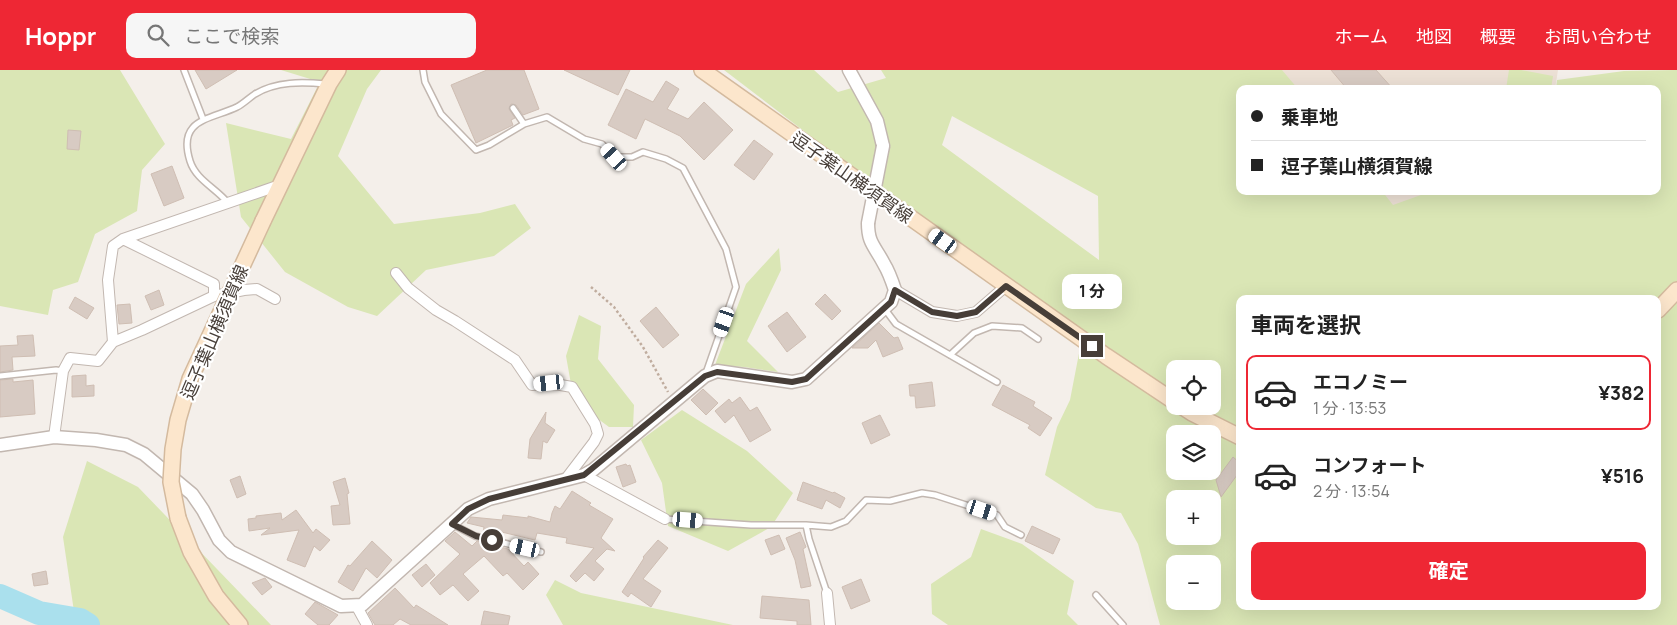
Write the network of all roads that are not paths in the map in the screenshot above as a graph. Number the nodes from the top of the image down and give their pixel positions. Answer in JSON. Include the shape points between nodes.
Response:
{"nodes":[{"id":1,"x":184,"y":70,"type":"edge"},
{"id":2,"x":338,"y":70,"type":"edge"},
{"id":3,"x":423,"y":70,"type":"edge"},
{"id":4,"x":702,"y":70,"type":"edge"},
{"id":5,"x":849,"y":70,"type":"edge"},
{"id":6,"x":329,"y":84,"type":"junction"},
{"id":7,"x":513,"y":108,"type":"dead end"},
{"id":8,"x":203,"y":119,"type":"junction"},
{"id":9,"x":524,"y":124,"type":"junction"},
{"id":10,"x":280,"y":185,"type":"junction"},
{"id":11,"x":228,"y":203,"type":"junction"},
{"id":12,"x":123,"y":239,"type":"junction"},
{"id":13,"x":396,"y":273,"type":"dead end"},
{"id":14,"x":1006,"y":286,"type":"junction"},
{"id":15,"x":895,"y":290,"type":"junction"},
{"id":16,"x":1677,"y":290,"type":"edge"},
{"id":17,"x":214,"y":296,"type":"junction"},
{"id":18,"x":275,"y":299,"type":"dead end"},
{"id":19,"x":1661,"y":307,"type":"edge"},
{"id":20,"x":884,"y":308,"type":"junction"},
{"id":21,"x":1038,"y":339,"type":"dead end"},
{"id":22,"x":113,"y":342,"type":"junction"},
{"id":23,"x":950,"y":354,"type":"junction"},
{"id":24,"x":62,"y":371,"type":"junction"},
{"id":25,"x":0,"y":376,"type":"edge"},
{"id":26,"x":705,"y":376,"type":"junction"},
{"id":27,"x":997,"y":382,"type":"dead end"},
{"id":28,"x":1166,"y":396,"type":"edge"},
{"id":29,"x":1196,"y":415,"type":"edge"},
{"id":30,"x":1236,"y":436,"type":"edge"},
{"id":31,"x":54,"y":437,"type":"junction"},
{"id":32,"x":0,"y":445,"type":"edge"},
{"id":33,"x":584,"y":475,"type":"junction"},
{"id":34,"x":565,"y":480,"type":"junction"},
{"id":35,"x":665,"y":519,"type":"joint"},
{"id":36,"x":452,"y":524,"type":"junction"},
{"id":37,"x":806,"y":525,"type":"junction"},
{"id":38,"x":1022,"y":535,"type":"dead end"},
{"id":39,"x":541,"y":552,"type":"dead end"},
{"id":40,"x":826,"y":593,"type":"joint"},
{"id":41,"x":1096,"y":595,"type":"dead end"},
{"id":42,"x":356,"y":605,"type":"junction"},
{"id":43,"x":240,"y":625,"type":"edge"},
{"id":44,"x":367,"y":625,"type":"edge"},
{"id":45,"x":830,"y":625,"type":"edge"},
{"id":46,"x":1123,"y":625,"type":"edge"}],
"edges":[{"from":1,"to":8,"type":"lane"},
{"from":2,"to":6,"type":"main road","name":"逗子葉山横須賀線"},
{"from":3,"to":9,"type":"lane","via":[[425,82],[441,114],[476,150]]},
{"from":4,"to":14,"type":"main road","name":"逗子葉山横須賀線"},
{"from":5,"to":15,"type":"street","bridge":true,"via":[[877,121],[883,146],[868,236],[885,264]]},
{"from":6,"to":8,"type":"lane","via":[[277,85],[256,93],[238,107]]},
{"from":6,"to":10,"type":"main road","name":"逗子葉山横須賀線"},
{"from":7,"to":9,"type":"lane"},
{"from":8,"to":11,"type":"lane","via":[[188,135],[190,161],[195,174]]},
{"from":9,"to":26,"type":"lane","via":[[547,117],[573,134],[602,144],[614,157],[632,157],[643,152],[683,168],[726,249],[736,287]]},
{"from":10,"to":11,"type":"street"},
{"from":10,"to":43,"type":"main road","name":"逗子葉山横須賀線","bridge":true,"via":[[190,379],[173,448],[171,482],[178,518],[191,552],[216,596]]},
{"from":11,"to":12,"type":"street"},
{"from":12,"to":17,"type":"street","via":[[214,284]]},
{"from":12,"to":22,"type":"street","via":[[113,246],[108,280]]},
{"from":13,"to":34,"type":"street","via":[[408,288],[436,310],[515,360],[532,385],[549,383],[572,387],[598,434]]},
{"from":14,"to":15,"type":"street","via":[[976,312],[957,316],[932,312]]},
{"from":14,"to":28,"type":"main road","name":"逗子葉山横須賀線"},
{"from":15,"to":20,"type":"street","via":[[891,302]]},
{"from":16,"to":19,"type":"main road"},
{"from":17,"to":18,"type":"street","via":[[257,289]]},
{"from":17,"to":22,"type":"street"},
{"from":20,"to":23,"type":"lane","via":[[896,324]]},
{"from":20,"to":26,"type":"street","via":[[806,379],[792,382],[717,372]]},
{"from":21,"to":23,"type":"lane","via":[[1022,328],[992,326],[974,333]]},
{"from":22,"to":24,"type":"street","via":[[98,361],[70,358]]},
{"from":23,"to":27,"type":"lane"},
{"from":24,"to":25,"type":"lane"},
{"from":24,"to":31,"type":"street"},
{"from":26,"to":33,"type":"street"},
{"from":29,"to":30,"type":"main road"},
{"from":31,"to":32,"type":"street"},
{"from":31,"to":42,"type":"street","via":[[126,445],[144,454],[192,494],[219,540],[231,552],[341,606]]},
{"from":33,"to":34,"type":"street"},
{"from":33,"to":35,"type":"street"},
{"from":34,"to":36,"type":"street","via":[[489,499],[468,509]]},
{"from":35,"to":37,"type":"lane"},
{"from":36,"to":39,"type":"lane","via":[[476,536]]},
{"from":36,"to":42,"type":"street","via":[[380,590],[362,605]]},
{"from":37,"to":38,"type":"lane","via":[[831,527],[846,521],[866,500],[890,501],[922,493],[935,494],[997,515],[1005,527]]},
{"from":37,"to":40,"type":"lane"},
{"from":40,"to":45,"type":"street"},
{"from":41,"to":46,"type":"lane"},
{"from":42,"to":44,"type":"street"}]}
